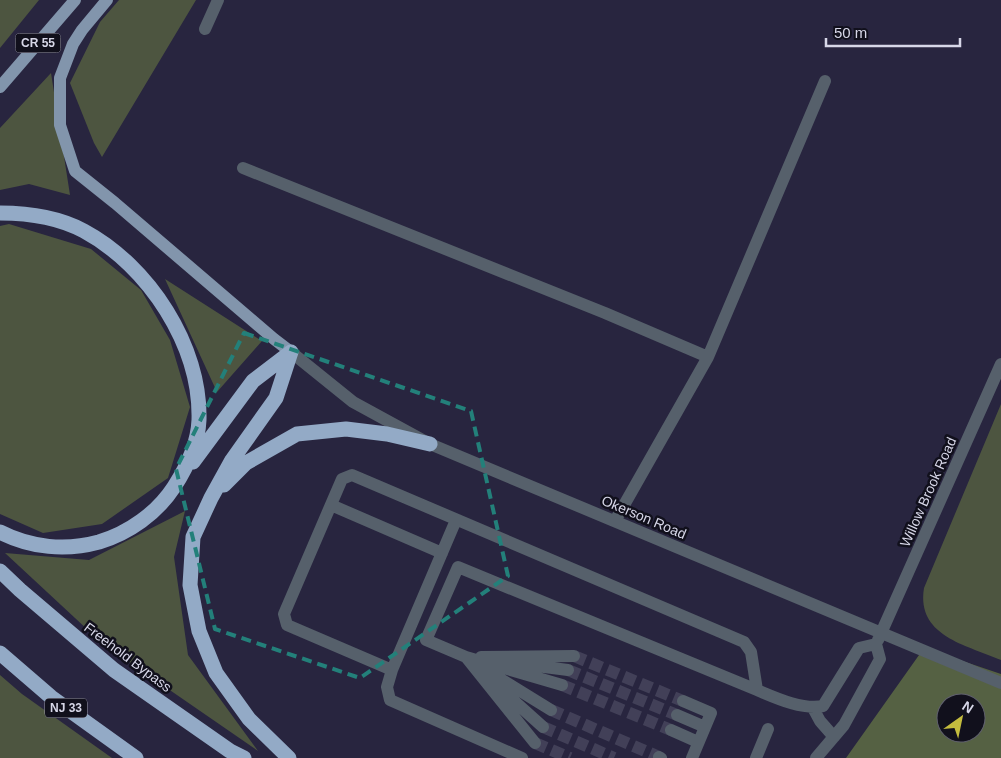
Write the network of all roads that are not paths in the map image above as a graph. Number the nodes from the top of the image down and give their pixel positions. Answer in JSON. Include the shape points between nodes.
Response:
{"nodes":[{"id":1,"x":76,"y":0,"type":"edge"},
{"id":2,"x":107,"y":0,"type":"edge"},
{"id":3,"x":218,"y":0,"type":"edge"},
{"id":4,"x":205,"y":29,"type":"dead end"},
{"id":5,"x":825,"y":81,"type":"dead end"},
{"id":6,"x":0,"y":87,"type":"edge"},
{"id":7,"x":243,"y":168,"type":"dead end"},
{"id":8,"x":0,"y":213,"type":"edge"},
{"id":9,"x":291,"y":352,"type":"junction"},
{"id":10,"x":708,"y":357,"type":"junction"},
{"id":11,"x":1001,"y":364,"type":"edge"},
{"id":12,"x":430,"y":444,"type":"junction"},
{"id":13,"x":168,"y":496,"type":"junction"},
{"id":14,"x":211,"y":498,"type":"junction"},
{"id":15,"x":331,"y":505,"type":"junction"},
{"id":16,"x":456,"y":520,"type":"junction"},
{"id":17,"x":615,"y":522,"type":"junction"},
{"id":18,"x":0,"y":532,"type":"edge"},
{"id":19,"x":442,"y":553,"type":"junction"},
{"id":20,"x":0,"y":571,"type":"edge"},
{"id":21,"x":883,"y":633,"type":"junction"},
{"id":22,"x":876,"y":644,"type":"junction"},
{"id":23,"x":0,"y":653,"type":"edge"},
{"id":24,"x":574,"y":656,"type":"tunnel mouth"},
{"id":25,"x":466,"y":657,"type":"junction"},
{"id":26,"x":392,"y":670,"type":"junction"},
{"id":27,"x":568,"y":670,"type":"tunnel mouth"},
{"id":28,"x":1001,"y":683,"type":"edge"},
{"id":29,"x":562,"y":685,"type":"tunnel mouth"},
{"id":30,"x":756,"y":690,"type":"junction"},
{"id":31,"x":683,"y":701,"type":"tunnel mouth"},
{"id":32,"x":813,"y":708,"type":"junction"},
{"id":33,"x":550,"y":710,"type":"tunnel mouth"},
{"id":34,"x":677,"y":716,"type":"tunnel mouth"},
{"id":35,"x":543,"y":727,"type":"tunnel mouth"},
{"id":36,"x":705,"y":727,"type":"junction"},
{"id":37,"x":768,"y":729,"type":"dead end"},
{"id":38,"x":671,"y":730,"type":"tunnel mouth"},
{"id":39,"x":834,"y":737,"type":"junction"},
{"id":40,"x":698,"y":742,"type":"junction"},
{"id":41,"x":535,"y":743,"type":"tunnel mouth"},
{"id":42,"x":136,"y":758,"type":"edge"},
{"id":43,"x":244,"y":758,"type":"edge"},
{"id":44,"x":289,"y":758,"type":"edge"},
{"id":45,"x":522,"y":758,"type":"edge"},
{"id":46,"x":692,"y":758,"type":"edge"},
{"id":47,"x":756,"y":758,"type":"edge"},
{"id":48,"x":816,"y":758,"type":"edge"}],
"edges":[{"from":1,"to":6,"type":"main road","number":"CR 55"},
{"from":2,"to":9,"type":"main road","via":[[73,44],[60,78],[60,125],[75,172]]},
{"from":3,"to":4,"type":"street"},
{"from":5,"to":10,"type":"street"},
{"from":7,"to":10,"type":"street"},
{"from":8,"to":13,"type":"highway","via":[[40,216],[84,231],[118,255],[145,282],[172,319],[194,372],[199,421],[184,472]]},
{"from":9,"to":12,"type":"street","name":"Okerson Road","via":[[353,402]]},
{"from":9,"to":13,"type":"highway","via":[[253,381]]},
{"from":9,"to":14,"type":"highway","via":[[276,398],[232,460]]},
{"from":10,"to":17,"type":"street"},
{"from":11,"to":21,"type":"street","name":"Willow Brook Road"},
{"from":12,"to":14,"type":"highway","via":[[346,429],[297,434],[246,463]]},
{"from":12,"to":17,"type":"street","name":"Okerson Road"},
{"from":13,"to":18,"type":"highway","via":[[132,527],[86,545],[64,548],[39,546]]},
{"from":14,"to":44,"type":"highway","via":[[192,537],[190,585],[199,631],[216,673],[249,719]]},
{"from":15,"to":16,"type":"street","via":[[342,479],[352,475]]},
{"from":15,"to":19,"type":"street"},
{"from":15,"to":26,"type":"street","via":[[284,614],[287,625]]},
{"from":16,"to":19,"type":"street"},
{"from":16,"to":30,"type":"street","via":[[744,642],[751,652]]},
{"from":17,"to":21,"type":"street","name":"Okerson Road"},
{"from":19,"to":26,"type":"street"},
{"from":20,"to":43,"type":"highway","name":"Freehold Bypass","via":[[114,670]]},
{"from":21,"to":22,"type":"street","name":"Willow Brook Road"},
{"from":21,"to":28,"type":"street","name":"Okerson Road"},
{"from":22,"to":32,"type":"street","via":[[859,648],[823,706]]},
{"from":22,"to":39,"type":"street","via":[[880,659],[844,725]]},
{"from":23,"to":42,"type":"highway","number":"NJ 33","via":[[51,697]]},
{"from":24,"to":25,"type":"street"},
{"from":25,"to":27,"type":"street"},
{"from":25,"to":29,"type":"street"},
{"from":25,"to":30,"type":"street","via":[[426,640],[458,566]]},
{"from":25,"to":33,"type":"street"},
{"from":25,"to":35,"type":"street"},
{"from":25,"to":41,"type":"street"},
{"from":26,"to":45,"type":"street","via":[[387,687],[390,700]]},
{"from":30,"to":32,"type":"street"},
{"from":31,"to":36,"type":"street","via":[[711,712]]},
{"from":32,"to":39,"type":"street"},
{"from":34,"to":36,"type":"street"},
{"from":36,"to":40,"type":"street"},
{"from":37,"to":47,"type":"street"},
{"from":38,"to":40,"type":"street"},
{"from":39,"to":48,"type":"street"},
{"from":40,"to":46,"type":"street"}]}
